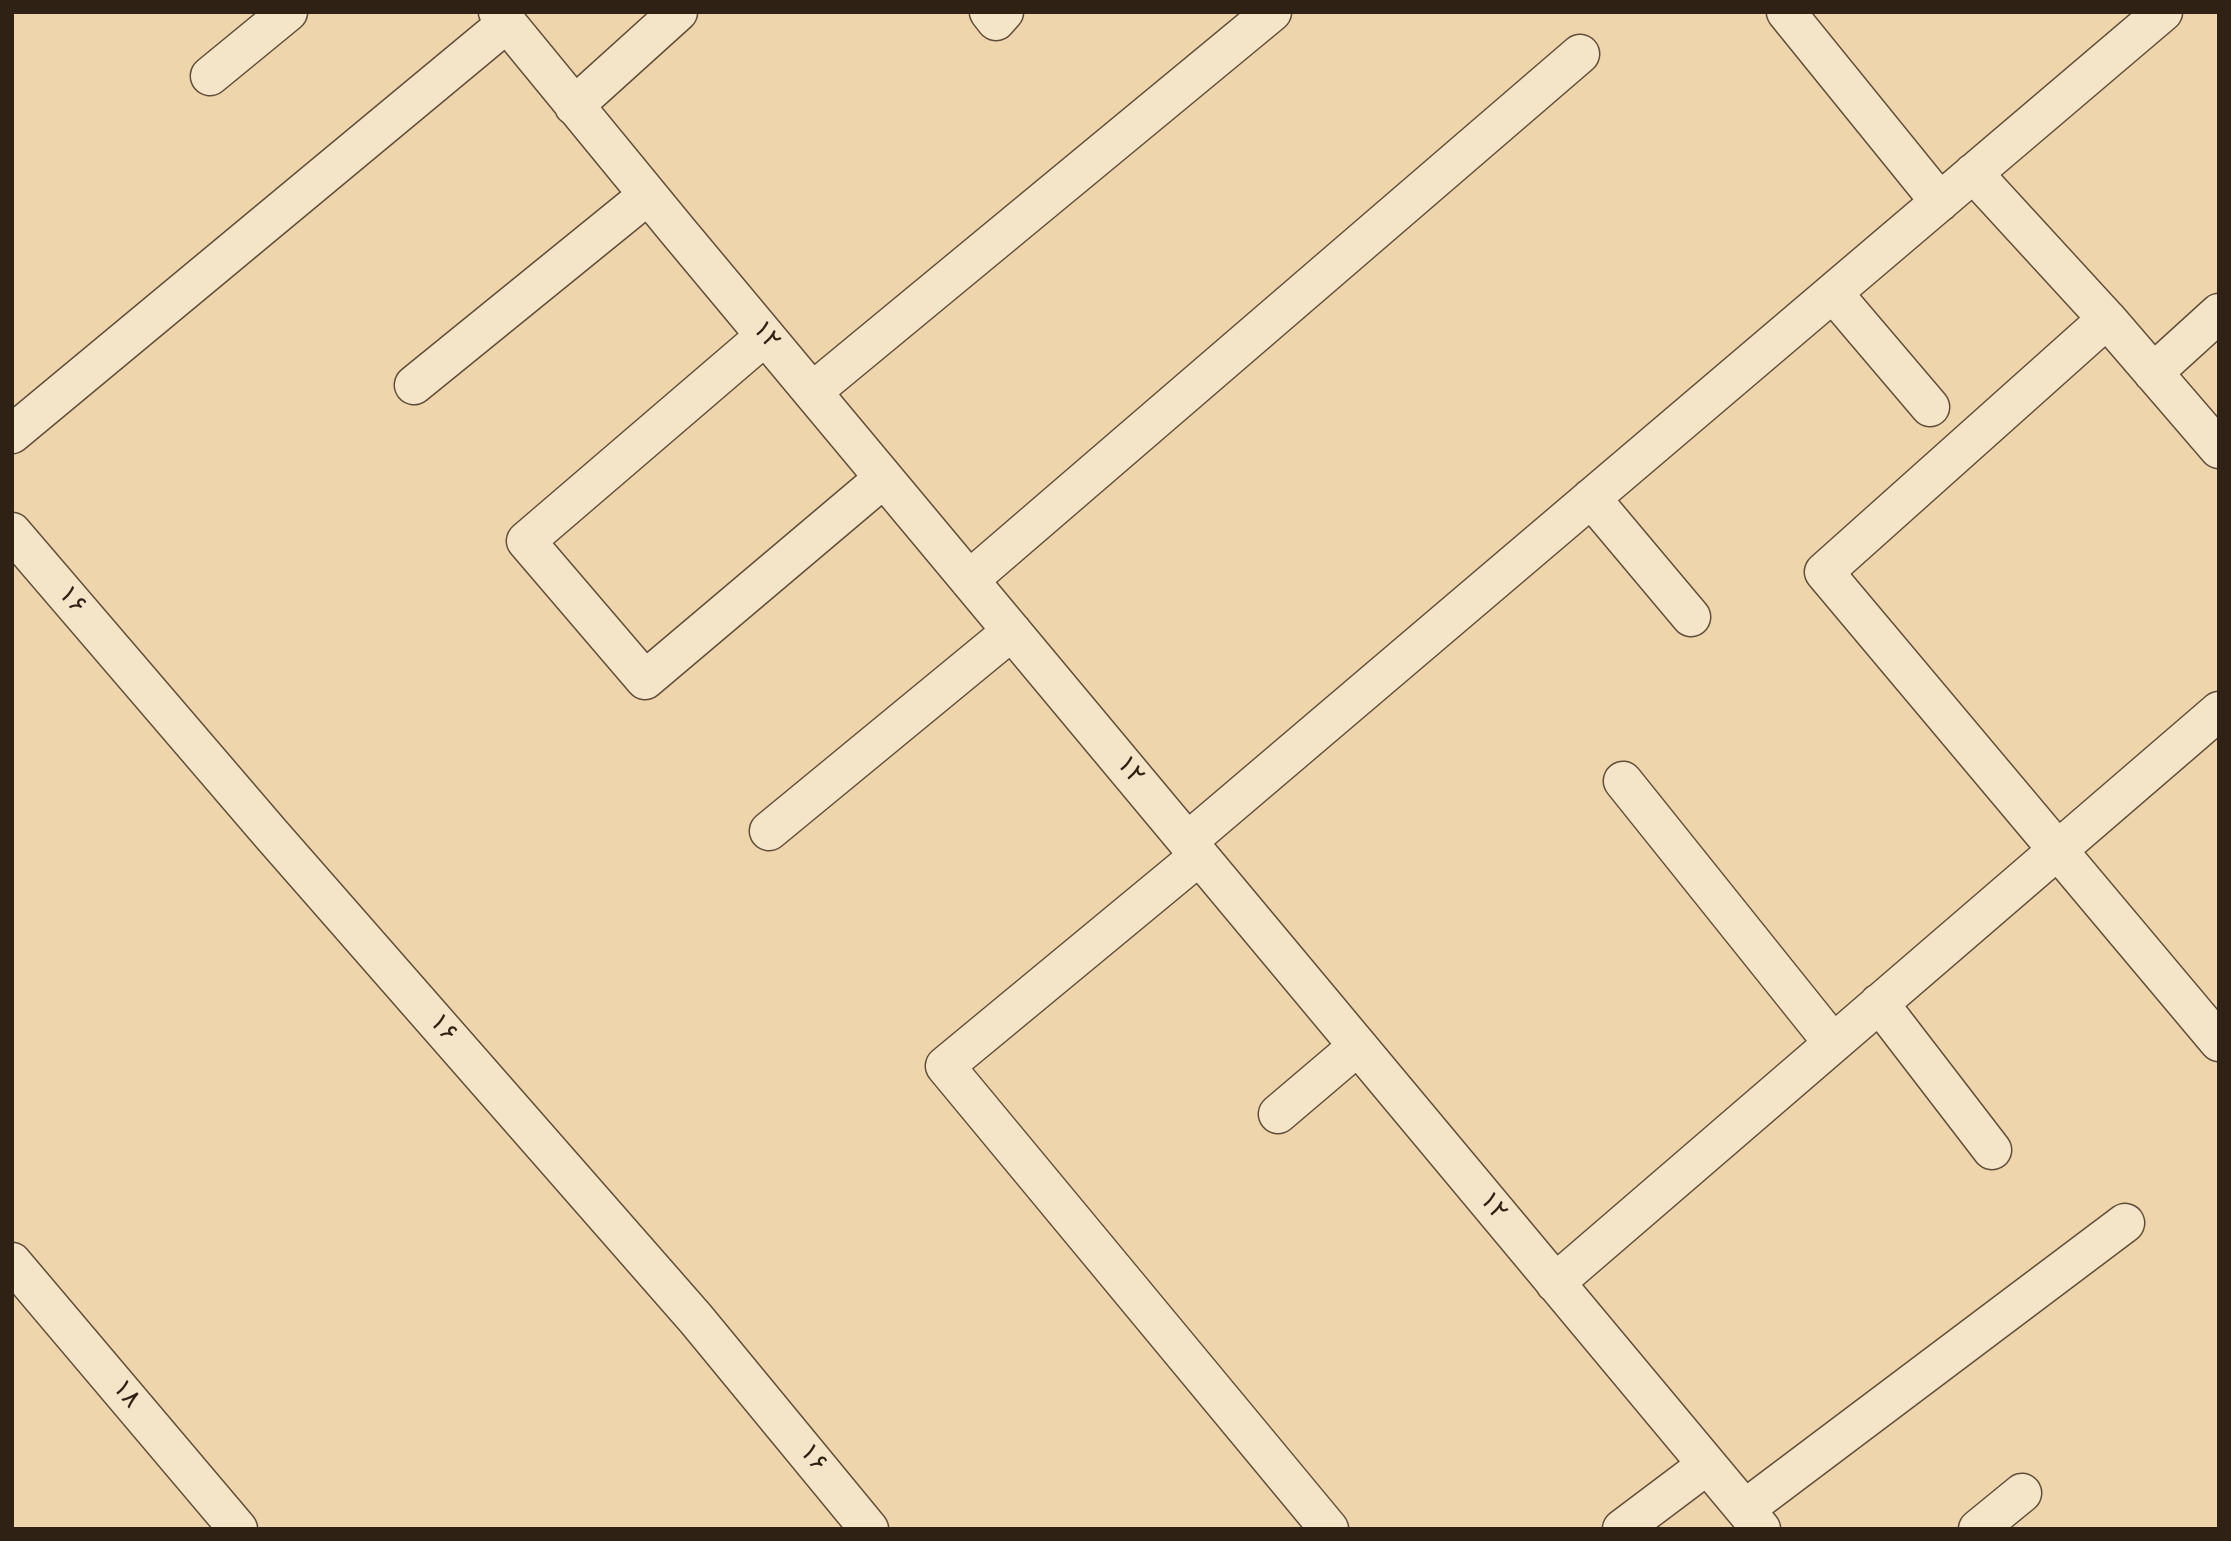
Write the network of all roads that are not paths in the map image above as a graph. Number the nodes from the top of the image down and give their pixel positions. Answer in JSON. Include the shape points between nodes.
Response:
{"nodes":[{"id":1,"x":288,"y":12,"type":"edge"},
{"id":2,"x":678,"y":12,"type":"edge"},
{"id":3,"x":989,"y":12,"type":"edge"},
{"id":4,"x":1004,"y":12,"type":"edge"},
{"id":5,"x":1272,"y":12,"type":"edge"},
{"id":6,"x":1786,"y":12,"type":"edge"},
{"id":7,"x":2163,"y":12,"type":"edge"},
{"id":8,"x":502,"y":18,"type":"edge"},
{"id":9,"x":1580,"y":54,"type":"dead end"},
{"id":10,"x":209,"y":76,"type":"dead end"},
{"id":11,"x":574,"y":106,"type":"junction"},
{"id":12,"x":1973,"y":173,"type":"junction"},
{"id":13,"x":648,"y":195,"type":"junction"},
{"id":14,"x":1940,"y":202,"type":"junction"},
{"id":15,"x":1833,"y":293,"type":"junction"},
{"id":16,"x":2219,"y":313,"type":"edge"},
{"id":17,"x":2107,"y":319,"type":"junction"},
{"id":18,"x":765,"y":336,"type":"junction"},
{"id":19,"x":2153,"y":373,"type":"junction"},
{"id":20,"x":414,"y":385,"type":"dead end"},
{"id":21,"x":811,"y":392,"type":"junction"},
{"id":22,"x":1930,"y":407,"type":"dead end"},
{"id":23,"x":12,"y":434,"type":"edge"},
{"id":24,"x":2219,"y":449,"type":"edge"},
{"id":25,"x":884,"y":478,"type":"junction"},
{"id":26,"x":1591,"y":498,"type":"junction"},
{"id":27,"x":12,"y":532,"type":"edge"},
{"id":28,"x":969,"y":580,"type":"junction"},
{"id":29,"x":1691,"y":617,"type":"dead end"},
{"id":30,"x":1012,"y":631,"type":"junction"},
{"id":31,"x":2219,"y":711,"type":"edge"},
{"id":32,"x":1623,"y":780,"type":"dead end"},
{"id":33,"x":769,"y":831,"type":"dead end"},
{"id":34,"x":1193,"y":849,"type":"junction"},
{"id":35,"x":2057,"y":850,"type":"junction"},
{"id":36,"x":1879,"y":1003,"type":"junction"},
{"id":37,"x":2219,"y":1042,"type":"edge"},
{"id":38,"x":1833,"y":1044,"type":"junction"},
{"id":39,"x":1357,"y":1046,"type":"junction"},
{"id":40,"x":1278,"y":1114,"type":"dead end"},
{"id":41,"x":1992,"y":1150,"type":"dead end"},
{"id":42,"x":2125,"y":1223,"type":"dead end"},
{"id":43,"x":12,"y":1262,"type":"edge"},
{"id":44,"x":1555,"y":1283,"type":"junction"},
{"id":45,"x":1707,"y":1465,"type":"junction"},
{"id":46,"x":2022,"y":1493,"type":"dead end"},
{"id":47,"x":1753,"y":1519,"type":"edge"},
{"id":48,"x":238,"y":1529,"type":"edge"},
{"id":49,"x":869,"y":1529,"type":"edge"},
{"id":50,"x":1329,"y":1529,"type":"edge"},
{"id":51,"x":1622,"y":1529,"type":"edge"},
{"id":52,"x":1978,"y":1529,"type":"edge"}],
"edges":[{"from":1,"to":10,"type":"street"},
{"from":2,"to":11,"type":"street"},
{"from":3,"to":4,"type":"street","via":[[996,21]]},
{"from":5,"to":21,"type":"street"},
{"from":6,"to":14,"type":"street"},
{"from":7,"to":12,"type":"street"},
{"from":8,"to":11,"type":"street","name":"۱۲"},
{"from":8,"to":23,"type":"street"},
{"from":9,"to":28,"type":"street"},
{"from":11,"to":13,"type":"street","name":"۱۲"},
{"from":12,"to":14,"type":"street"},
{"from":12,"to":17,"type":"street"},
{"from":13,"to":18,"type":"street","name":"۱۲"},
{"from":13,"to":20,"type":"street"},
{"from":14,"to":15,"type":"street"},
{"from":15,"to":22,"type":"street"},
{"from":15,"to":26,"type":"street"},
{"from":16,"to":19,"type":"street"},
{"from":17,"to":19,"type":"street"},
{"from":17,"to":35,"type":"street","via":[[1824,572]]},
{"from":18,"to":21,"type":"street","name":"۱۲"},
{"from":18,"to":25,"type":"street","via":[[526,541],[645,680]]},
{"from":19,"to":24,"type":"street"},
{"from":21,"to":25,"type":"street","name":"۱۲"},
{"from":25,"to":28,"type":"street","name":"۱۲"},
{"from":26,"to":29,"type":"street"},
{"from":26,"to":34,"type":"street"},
{"from":27,"to":49,"type":"street","name":"۱۶","via":[[696,1319]]},
{"from":28,"to":30,"type":"street","name":"۱۲"},
{"from":30,"to":33,"type":"street"},
{"from":30,"to":34,"type":"street","name":"۱۲"},
{"from":31,"to":35,"type":"street"},
{"from":32,"to":38,"type":"street"},
{"from":34,"to":39,"type":"street","name":"۱۲"},
{"from":34,"to":50,"type":"street","via":[[945,1066]]},
{"from":35,"to":36,"type":"street"},
{"from":35,"to":37,"type":"street"},
{"from":36,"to":38,"type":"street"},
{"from":36,"to":41,"type":"street"},
{"from":38,"to":44,"type":"street"},
{"from":39,"to":40,"type":"street"},
{"from":39,"to":44,"type":"street","name":"۱۲"},
{"from":42,"to":47,"type":"street"},
{"from":43,"to":48,"type":"street","name":"۱۸"},
{"from":44,"to":45,"type":"street","name":"۱۲"},
{"from":45,"to":47,"type":"street","name":"۱۲"},
{"from":45,"to":51,"type":"street"},
{"from":46,"to":52,"type":"street"}]}
